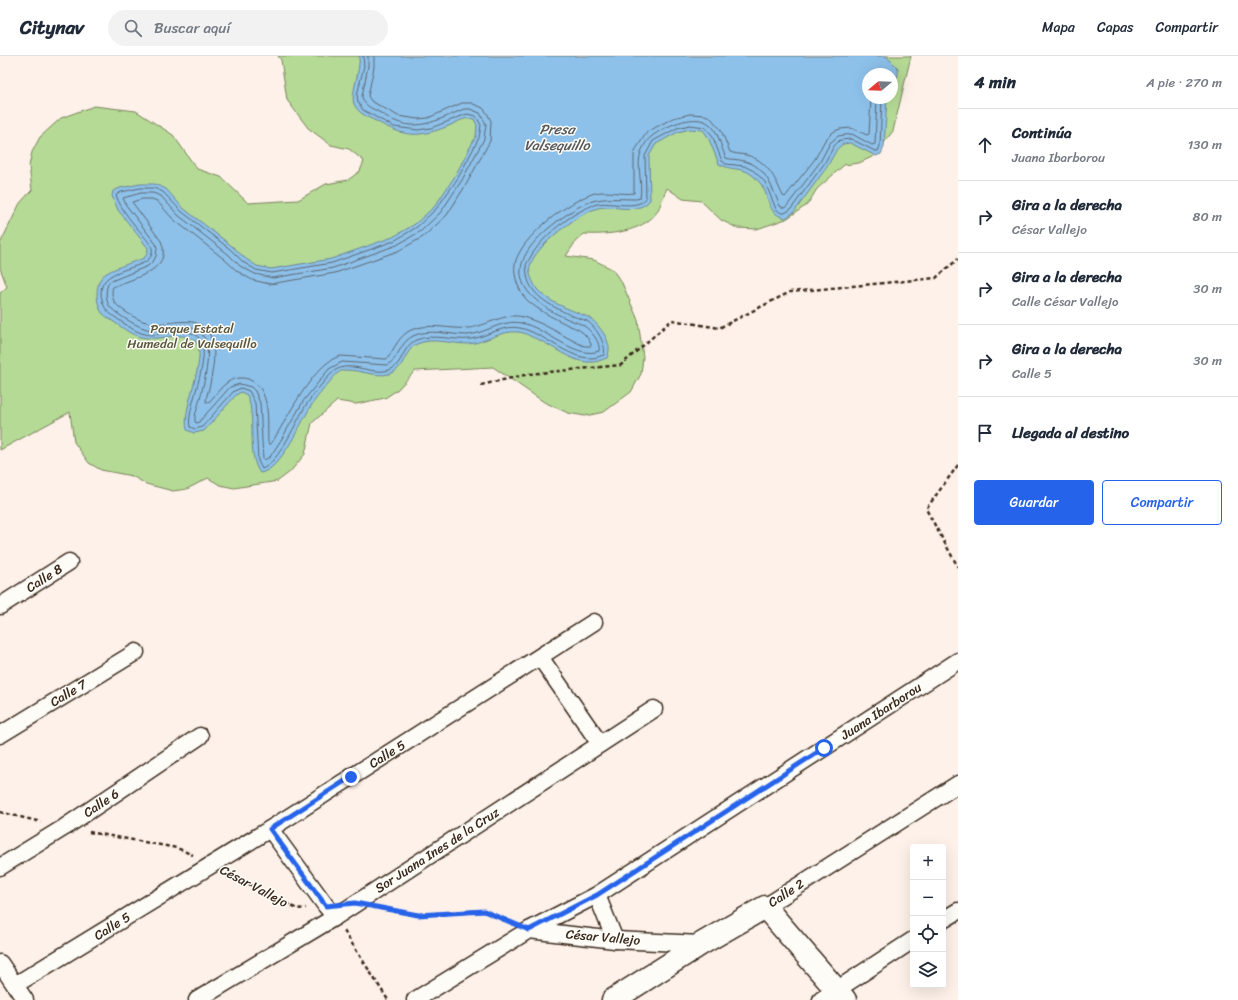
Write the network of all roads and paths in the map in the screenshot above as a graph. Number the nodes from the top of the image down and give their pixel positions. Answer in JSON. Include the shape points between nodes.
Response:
{"nodes":[{"id":1,"x":958,"y":259,"type":"edge"},
{"id":2,"x":481,"y":385,"type":"dead end"},
{"id":3,"x":958,"y":465,"type":"edge"},
{"id":4,"x":69,"y":562,"type":"dead end"},
{"id":5,"x":958,"y":567,"type":"edge"},
{"id":6,"x":0,"y":606,"type":"edge"},
{"id":7,"x":594,"y":622,"type":"dead end"},
{"id":8,"x":136,"y":652,"type":"dead end"},
{"id":9,"x":540,"y":657,"type":"junction"},
{"id":10,"x":958,"y":661,"type":"edge"},
{"id":11,"x":654,"y":709,"type":"dead end"},
{"id":12,"x":0,"y":735,"type":"edge"},
{"id":13,"x":200,"y":736,"type":"dead end"},
{"id":14,"x":600,"y":744,"type":"junction"},
{"id":15,"x":958,"y":784,"type":"edge"},
{"id":16,"x":0,"y":812,"type":"edge"},
{"id":17,"x":65,"y":827,"type":"junction"},
{"id":18,"x":270,"y":829,"type":"junction"},
{"id":19,"x":212,"y":864,"type":"junction"},
{"id":20,"x":0,"y":867,"type":"edge"},
{"id":21,"x":597,"y":895,"type":"junction"},
{"id":22,"x":355,"y":903,"type":"junction"},
{"id":23,"x":765,"y":907,"type":"junction"},
{"id":24,"x":958,"y":911,"type":"edge"},
{"id":25,"x":330,"y":912,"type":"junction"},
{"id":26,"x":946,"y":918,"type":"edge"},
{"id":27,"x":529,"y":930,"type":"junction"},
{"id":28,"x":615,"y":940,"type":"junction"},
{"id":29,"x":910,"y":942,"type":"edge"},
{"id":30,"x":701,"y":944,"type":"junction"},
{"id":31,"x":0,"y":963,"type":"edge"},
{"id":32,"x":16,"y":985,"type":"junction"},
{"id":33,"x":834,"y":996,"type":"edge"},
{"id":34,"x":25,"y":1000,"type":"edge"},
{"id":35,"x":197,"y":1000,"type":"edge"},
{"id":36,"x":388,"y":1000,"type":"edge"},
{"id":37,"x":415,"y":1000,"type":"edge"},
{"id":38,"x":613,"y":1000,"type":"edge"}],
"edges":[{"from":1,"to":2,"type":"path","via":[[936,278],[790,292],[719,328],[672,320],[621,365],[529,374]]},
{"from":3,"to":5,"type":"path","via":[[926,509]]},
{"from":4,"to":6,"type":"street","name":"Calle 8"},
{"from":7,"to":9,"type":"street","name":"Calle 5"},
{"from":8,"to":12,"type":"street","name":"Calle 7"},
{"from":9,"to":14,"type":"street"},
{"from":9,"to":18,"type":"street","name":"Calle 5"},
{"from":10,"to":21,"type":"street","name":"Juana Ibarborou"},
{"from":11,"to":14,"type":"street","name":"Sor Juana Ines de la Cruz"},
{"from":13,"to":17,"type":"street","name":"Calle 6"},
{"from":14,"to":22,"type":"street","name":"Sor Juana Ines de la Cruz"},
{"from":15,"to":23,"type":"street","name":"Calle 2"},
{"from":16,"to":17,"type":"path","name":"César Vallejo"},
{"from":17,"to":19,"type":"path","name":"César Vallejo","via":[[177,848]]},
{"from":17,"to":20,"type":"street","name":"Calle 6"},
{"from":18,"to":19,"type":"street","name":"Calle 5"},
{"from":18,"to":25,"type":"street"},
{"from":19,"to":25,"type":"path","name":"César Vallejo","via":[[297,909]]},
{"from":19,"to":32,"type":"street","name":"Calle 5"},
{"from":21,"to":27,"type":"street","name":"Juana Ibarborou"},
{"from":21,"to":28,"type":"street"},
{"from":22,"to":25,"type":"street","name":"Sor Juana Ines de la Cruz"},
{"from":22,"to":27,"type":"path","via":[[418,915],[484,911]]},
{"from":23,"to":30,"type":"street","name":"Calle 2"},
{"from":23,"to":33,"type":"street"},
{"from":24,"to":26,"type":"street"},
{"from":25,"to":35,"type":"street","name":"Sor Juana Ines de la Cruz"},
{"from":25,"to":36,"type":"path"},
{"from":27,"to":28,"type":"street","name":"César Vallejo"},
{"from":27,"to":37,"type":"street","name":"Juana Ibarborou"},
{"from":28,"to":30,"type":"street","name":"César Vallejo"},
{"from":29,"to":33,"type":"street"},
{"from":30,"to":38,"type":"street","name":"Calle 2"},
{"from":31,"to":32,"type":"street"},
{"from":32,"to":34,"type":"street"}]}
